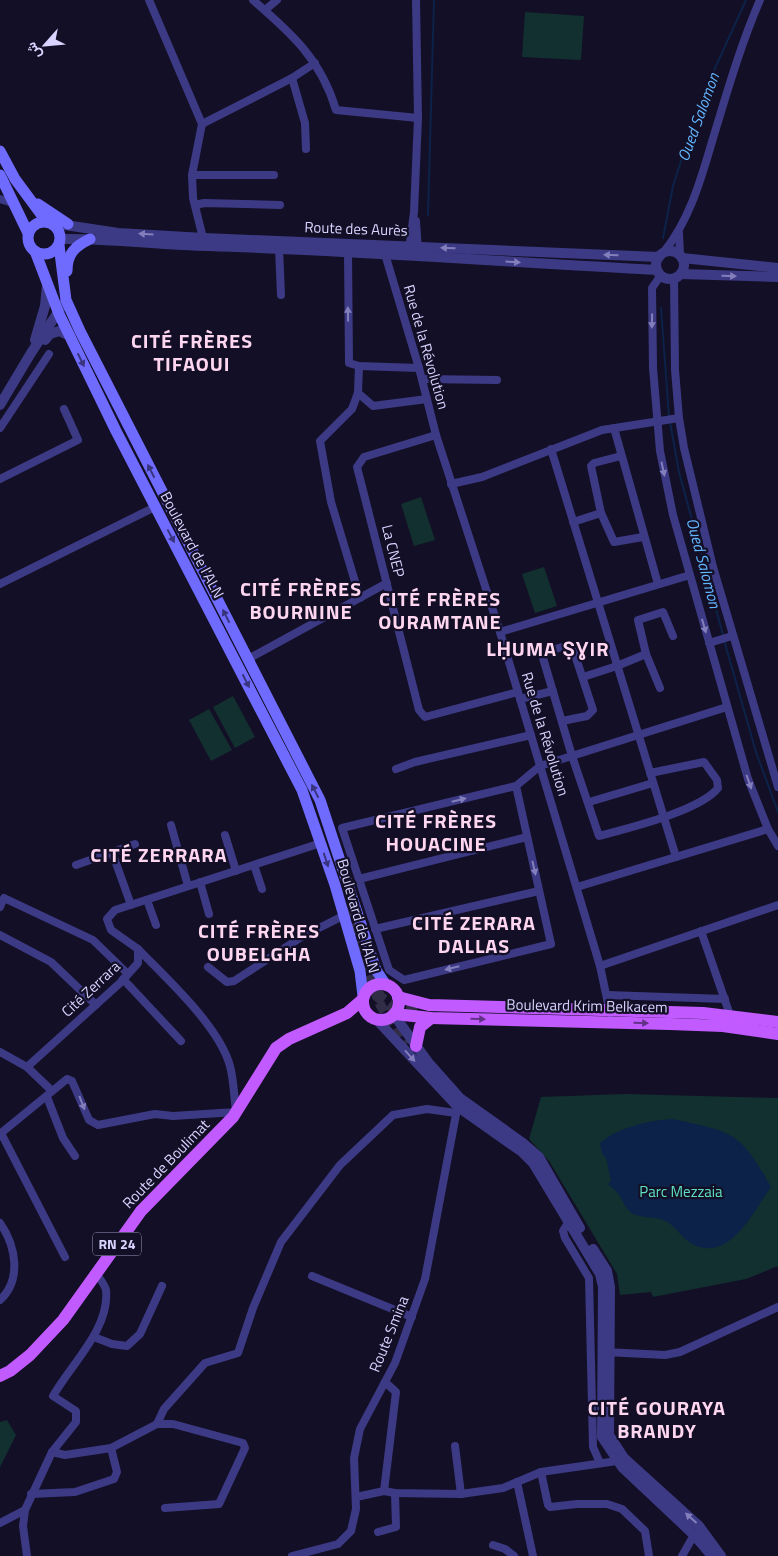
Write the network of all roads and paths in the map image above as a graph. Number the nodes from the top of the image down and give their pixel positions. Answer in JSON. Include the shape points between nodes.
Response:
{"nodes":[{"id":1,"x":149,"y":0,"type":"edge"},
{"id":2,"x":253,"y":0,"type":"edge"},
{"id":3,"x":277,"y":0,"type":"edge"},
{"id":4,"x":416,"y":0,"type":"edge"},
{"id":5,"x":760,"y":0,"type":"edge"},
{"id":6,"x":265,"y":10,"type":"junction"},
{"id":7,"x":315,"y":63,"type":"junction"},
{"id":8,"x":292,"y":78,"type":"junction"},
{"id":9,"x":418,"y":118,"type":"junction"},
{"id":10,"x":202,"y":124,"type":"junction"},
{"id":11,"x":306,"y":149,"type":"dead end"},
{"id":12,"x":0,"y":151,"type":"edge"},
{"id":13,"x":0,"y":175,"type":"edge"},
{"id":14,"x":192,"y":175,"type":"junction"},
{"id":15,"x":274,"y":175,"type":"dead end"},
{"id":16,"x":27,"y":196,"type":"junction"},
{"id":17,"x":0,"y":199,"type":"edge"},
{"id":18,"x":13,"y":203,"type":"junction"},
{"id":19,"x":196,"y":205,"type":"junction"},
{"id":20,"x":280,"y":205,"type":"dead end"},
{"id":21,"x":49,"y":222,"type":"junction"},
{"id":22,"x":68,"y":224,"type":"junction"},
{"id":23,"x":679,"y":231,"type":"junction"},
{"id":24,"x":28,"y":233,"type":"junction"},
{"id":25,"x":90,"y":239,"type":"junction"},
{"id":26,"x":60,"y":242,"type":"junction"},
{"id":27,"x":205,"y":242,"type":"junction"},
{"id":28,"x":279,"y":248,"type":"junction"},
{"id":29,"x":34,"y":251,"type":"junction"},
{"id":30,"x":414,"y":251,"type":"junction"},
{"id":31,"x":348,"y":252,"type":"junction"},
{"id":32,"x":385,"y":254,"type":"junction"},
{"id":33,"x":661,"y":255,"type":"junction"},
{"id":34,"x":681,"y":256,"type":"junction"},
{"id":35,"x":778,"y":268,"type":"edge"},
{"id":36,"x":659,"y":272,"type":"junction"},
{"id":37,"x":677,"y":276,"type":"junction"},
{"id":38,"x":778,"y":277,"type":"edge"},
{"id":39,"x":47,"y":285,"type":"junction"},
{"id":40,"x":281,"y":295,"type":"dead end"},
{"id":41,"x":66,"y":300,"type":"junction"},
{"id":42,"x":58,"y":314,"type":"junction"},
{"id":43,"x":70,"y":336,"type":"junction"},
{"id":44,"x":31,"y":353,"type":"junction"},
{"id":45,"x":49,"y":354,"type":"dead end"},
{"id":46,"x":359,"y":366,"type":"junction"},
{"id":47,"x":420,"y":368,"type":"junction"},
{"id":48,"x":422,"y":379,"type":"junction"},
{"id":49,"x":497,"y":380,"type":"dead end"},
{"id":50,"x":358,"y":393,"type":"junction"},
{"id":51,"x":427,"y":399,"type":"junction"},
{"id":52,"x":0,"y":405,"type":"edge"},
{"id":53,"x":64,"y":409,"type":"dead end"},
{"id":54,"x":679,"y":418,"type":"junction"},
{"id":55,"x":657,"y":421,"type":"junction"},
{"id":56,"x":0,"y":428,"type":"edge"},
{"id":57,"x":614,"y":428,"type":"junction"},
{"id":58,"x":436,"y":435,"type":"junction"},
{"id":59,"x":551,"y":449,"type":"junction"},
{"id":60,"x":621,"y":456,"type":"junction"},
{"id":61,"x":0,"y":479,"type":"edge"},
{"id":62,"x":452,"y":484,"type":"junction"},
{"id":63,"x":156,"y":508,"type":"junction"},
{"id":64,"x":602,"y":513,"type":"junction"},
{"id":65,"x":573,"y":522,"type":"junction"},
{"id":66,"x":644,"y":537,"type":"junction"},
{"id":67,"x":690,"y":575,"type":"junction"},
{"id":68,"x":0,"y":584,"type":"edge"},
{"id":69,"x":387,"y":584,"type":"junction"},
{"id":70,"x":658,"y":584,"type":"junction"},
{"id":71,"x":360,"y":598,"type":"junction"},
{"id":72,"x":598,"y":603,"type":"junction"},
{"id":73,"x":500,"y":632,"type":"junction"},
{"id":74,"x":673,"y":636,"type":"dead end"},
{"id":75,"x":730,"y":636,"type":"junction"},
{"id":76,"x":711,"y":642,"type":"junction"},
{"id":77,"x":646,"y":654,"type":"junction"},
{"id":78,"x":248,"y":659,"type":"junction"},
{"id":79,"x":617,"y":666,"type":"junction"},
{"id":80,"x":583,"y":677,"type":"junction"},
{"id":81,"x":660,"y":688,"type":"dead end"},
{"id":82,"x":553,"y":690,"type":"junction"},
{"id":83,"x":519,"y":696,"type":"junction"},
{"id":84,"x":727,"y":707,"type":"junction"},
{"id":85,"x":562,"y":721,"type":"junction"},
{"id":86,"x":531,"y":735,"type":"junction"},
{"id":87,"x":638,"y":736,"type":"junction"},
{"id":88,"x":572,"y":756,"type":"junction"},
{"id":89,"x":540,"y":766,"type":"junction"},
{"id":90,"x":396,"y":769,"type":"dead end"},
{"id":91,"x":650,"y":773,"type":"junction"},
{"id":92,"x":653,"y":784,"type":"junction"},
{"id":93,"x":516,"y":786,"type":"junction"},
{"id":94,"x":778,"y":787,"type":"edge"},
{"id":95,"x":589,"y":802,"type":"junction"},
{"id":96,"x":664,"y":817,"type":"junction"},
{"id":97,"x":171,"y":825,"type":"dead end"},
{"id":98,"x":342,"y":828,"type":"junction"},
{"id":99,"x":768,"y":829,"type":"junction"},
{"id":100,"x":330,"y":830,"type":"junction"},
{"id":101,"x":225,"y":835,"type":"dead end"},
{"id":102,"x":527,"y":837,"type":"junction"},
{"id":103,"x":776,"y":837,"type":"edge"},
{"id":104,"x":321,"y":843,"type":"junction"},
{"id":105,"x":135,"y":844,"type":"dead end"},
{"id":106,"x":778,"y":846,"type":"edge"},
{"id":107,"x":112,"y":852,"type":"junction"},
{"id":108,"x":676,"y":857,"type":"junction"},
{"id":109,"x":76,"y":865,"type":"dead end"},
{"id":110,"x":254,"y":865,"type":"junction"},
{"id":111,"x":236,"y":870,"type":"junction"},
{"id":112,"x":359,"y":879,"type":"junction"},
{"id":113,"x":200,"y":882,"type":"junction"},
{"id":114,"x":188,"y":886,"type":"junction"},
{"id":115,"x":576,"y":887,"type":"junction"},
{"id":116,"x":262,"y":889,"type":"dead end"},
{"id":117,"x":539,"y":891,"type":"junction"},
{"id":118,"x":147,"y":900,"type":"junction"},
{"id":119,"x":131,"y":905,"type":"junction"},
{"id":120,"x":778,"y":905,"type":"edge"},
{"id":121,"x":0,"y":907,"type":"edge"},
{"id":122,"x":209,"y":914,"type":"dead end"},
{"id":123,"x":343,"y":916,"type":"junction"},
{"id":124,"x":156,"y":925,"type":"dead end"},
{"id":125,"x":375,"y":929,"type":"junction"},
{"id":126,"x":701,"y":931,"type":"junction"},
{"id":127,"x":0,"y":935,"type":"edge"},
{"id":128,"x":138,"y":949,"type":"junction"},
{"id":129,"x":600,"y":966,"type":"junction"},
{"id":130,"x":208,"y":967,"type":"dead end"},
{"id":131,"x":125,"y":977,"type":"junction"},
{"id":132,"x":386,"y":985,"type":"junction"},
{"id":133,"x":607,"y":995,"type":"junction"},
{"id":134,"x":398,"y":997,"type":"junction"},
{"id":135,"x":363,"y":998,"type":"junction"},
{"id":136,"x":725,"y":999,"type":"junction"},
{"id":137,"x":96,"y":1005,"type":"junction"},
{"id":138,"x":346,"y":1013,"type":"junction"},
{"id":139,"x":395,"y":1014,"type":"junction"},
{"id":140,"x":730,"y":1015,"type":"junction"},
{"id":141,"x":610,"y":1016,"type":"junction"},
{"id":142,"x":372,"y":1018,"type":"junction"},
{"id":143,"x":431,"y":1018,"type":"junction"},
{"id":144,"x":778,"y":1022,"type":"edge"},
{"id":145,"x":778,"y":1034,"type":"edge"},
{"id":146,"x":181,"y":1041,"type":"dead end"},
{"id":147,"x":416,"y":1046,"type":"junction"},
{"id":148,"x":0,"y":1052,"type":"edge"},
{"id":149,"x":27,"y":1067,"type":"junction"},
{"id":150,"x":50,"y":1094,"type":"junction"},
{"id":151,"x":457,"y":1110,"type":"junction"},
{"id":152,"x":236,"y":1112,"type":"junction"},
{"id":153,"x":1,"y":1134,"type":"edge"},
{"id":154,"x":75,"y":1156,"type":"dead end"},
{"id":155,"x":569,"y":1221,"type":"junction"},
{"id":156,"x":0,"y":1223,"type":"edge"},
{"id":157,"x":65,"y":1257,"type":"dead end"},
{"id":158,"x":96,"y":1273,"type":"junction"},
{"id":159,"x":603,"y":1273,"type":"junction"},
{"id":160,"x":312,"y":1276,"type":"dead end"},
{"id":161,"x":589,"y":1278,"type":"junction"},
{"id":162,"x":162,"y":1286,"type":"dead end"},
{"id":163,"x":0,"y":1300,"type":"edge"},
{"id":164,"x":778,"y":1307,"type":"edge"},
{"id":165,"x":412,"y":1317,"type":"junction"},
{"id":166,"x":94,"y":1337,"type":"junction"},
{"id":167,"x":607,"y":1352,"type":"junction"},
{"id":168,"x":0,"y":1376,"type":"edge"},
{"id":169,"x":385,"y":1382,"type":"junction"},
{"id":170,"x":156,"y":1424,"type":"junction"},
{"id":171,"x":454,"y":1446,"type":"dead end"},
{"id":172,"x":111,"y":1448,"type":"junction"},
{"id":173,"x":52,"y":1452,"type":"junction"},
{"id":174,"x":617,"y":1461,"type":"junction"},
{"id":175,"x":600,"y":1463,"type":"junction"},
{"id":176,"x":541,"y":1472,"type":"junction"},
{"id":177,"x":517,"y":1482,"type":"junction"},
{"id":178,"x":384,"y":1491,"type":"junction"},
{"id":179,"x":31,"y":1494,"type":"junction"},
{"id":180,"x":396,"y":1494,"type":"junction"},
{"id":181,"x":461,"y":1494,"type":"junction"},
{"id":182,"x":356,"y":1497,"type":"junction"},
{"id":183,"x":165,"y":1508,"type":"dead end"},
{"id":184,"x":25,"y":1510,"type":"junction"},
{"id":185,"x":0,"y":1523,"type":"edge"},
{"id":186,"x":378,"y":1532,"type":"dead end"},
{"id":187,"x":694,"y":1535,"type":"junction"},
{"id":188,"x":493,"y":1545,"type":"dead end"},
{"id":189,"x":27,"y":1556,"type":"edge"},
{"id":190,"x":292,"y":1556,"type":"edge"},
{"id":191,"x":514,"y":1556,"type":"edge"},
{"id":192,"x":533,"y":1556,"type":"edge"},
{"id":193,"x":648,"y":1556,"type":"edge"},
{"id":194,"x":682,"y":1556,"type":"edge"},
{"id":195,"x":712,"y":1556,"type":"edge"},
{"id":196,"x":721,"y":1556,"type":"edge"}],
"edges":[{"from":1,"to":10,"type":"street"},
{"from":2,"to":6,"type":"street"},
{"from":3,"to":6,"type":"street"},
{"from":4,"to":9,"type":"street"},
{"from":5,"to":23,"type":"street"},
{"from":6,"to":7,"type":"street","via":[[280,21]]},
{"from":7,"to":8,"type":"street"},
{"from":7,"to":9,"type":"street","via":[[329,86],[336,110]]},
{"from":8,"to":10,"type":"street"},
{"from":8,"to":11,"type":"street","via":[[305,123]]},
{"from":9,"to":30,"type":"street"},
{"from":10,"to":14,"type":"street"},
{"from":12,"to":16,"type":"main road"},
{"from":13,"to":18,"type":"main road"},
{"from":14,"to":15,"type":"street"},
{"from":14,"to":19,"type":"street"},
{"from":16,"to":21,"type":"main road"},
{"from":16,"to":22,"type":"main road"},
{"from":17,"to":18,"type":"street"},
{"from":18,"to":24,"type":"main road"},
{"from":19,"to":20,"type":"street"},
{"from":19,"to":27,"type":"street"},
{"from":21,"to":22,"type":"street","name":"Route des Aurès"},
{"from":21,"to":24,"type":"main road","via":[[33,225]]},
{"from":21,"to":26,"type":"main road","via":[[59,230]]},
{"from":27,"to":22,"type":"street","name":"Route des Aurès","one_way":true},
{"from":23,"to":33,"type":"street"},
{"from":23,"to":34,"type":"street"},
{"from":24,"to":29,"type":"main road","via":[[28,243]]},
{"from":25,"to":26,"type":"street","name":"Route des Aurès"},
{"from":25,"to":27,"type":"street","name":"Route des Aurès"},
{"from":25,"to":41,"type":"main road","via":[[77,246],[68,258]]},
{"from":26,"to":29,"type":"main road","via":[[56,250],[45,254]]},
{"from":26,"to":41,"type":"main road","name":"Boulevard de l'ALN"},
{"from":27,"to":28,"type":"street","name":"Route des Aurès"},
{"from":27,"to":30,"type":"street","name":"Route des Aurès"},
{"from":28,"to":31,"type":"street","name":"Route des Aurès"},
{"from":28,"to":40,"type":"street"},
{"from":29,"to":39,"type":"main road","name":"Boulevard de l'ALN"},
{"from":30,"to":32,"type":"street","name":"Route des Aurès"},
{"from":33,"to":30,"type":"street","name":"Route des Aurès","one_way":true},
{"from":30,"to":36,"type":"street","name":"Route des Aurès","one_way":true},
{"from":31,"to":32,"type":"street","name":"Route des Aurès"},
{"from":46,"to":31,"type":"street","one_way":true,"via":[[349,363]]},
{"from":32,"to":47,"type":"street","name":"Rue de la Révolution"},
{"from":33,"to":34,"type":"street","via":[[673,251]]},
{"from":33,"to":36,"type":"street"},
{"from":34,"to":35,"type":"street"},
{"from":34,"to":37,"type":"street","via":[[684,266]]},
{"from":36,"to":37,"type":"street","via":[[667,278]]},
{"from":36,"to":55,"type":"street","one_way":true,"via":[[652,288],[651,336]]},
{"from":37,"to":38,"type":"street","one_way":true},
{"from":37,"to":54,"type":"street","via":[[675,370]]},
{"from":39,"to":42,"type":"main road","name":"Boulevard de l'ALN"},
{"from":39,"to":44,"type":"street","via":[[41,324]]},
{"from":41,"to":42,"type":"street"},
{"from":78,"to":41,"type":"main road","name":"Boulevard de l'ALN","one_way":true},
{"from":42,"to":43,"type":"main road","name":"Boulevard de l'ALN"},
{"from":42,"to":44,"type":"street"},
{"from":43,"to":44,"type":"street","via":[[59,332],[50,334]]},
{"from":43,"to":63,"type":"main road","name":"Boulevard de l'ALN","one_way":true},
{"from":44,"to":52,"type":"street"},
{"from":45,"to":56,"type":"street"},
{"from":46,"to":47,"type":"street"},
{"from":46,"to":50,"type":"street"},
{"from":47,"to":48,"type":"street","name":"Rue de la Révolution"},
{"from":48,"to":49,"type":"street"},
{"from":48,"to":51,"type":"street","name":"Rue de la Révolution"},
{"from":50,"to":51,"type":"street","via":[[373,406]]},
{"from":50,"to":71,"type":"street","via":[[352,409],[320,441],[331,502]]},
{"from":51,"to":58,"type":"street","name":"Rue de la Révolution"},
{"from":53,"to":61,"type":"street","via":[[78,440]]},
{"from":54,"to":55,"type":"street"},
{"from":54,"to":75,"type":"street"},
{"from":55,"to":57,"type":"street"},
{"from":55,"to":67,"type":"street","one_way":true,"via":[[673,515]]},
{"from":57,"to":59,"type":"street"},
{"from":57,"to":60,"type":"street"},
{"from":58,"to":62,"type":"street","name":"Rue de la Révolution"},
{"from":58,"to":69,"type":"street","name":"La CNEP","via":[[364,457],[357,467]]},
{"from":59,"to":62,"type":"street","via":[[482,477]]},
{"from":59,"to":65,"type":"street"},
{"from":60,"to":64,"type":"street","via":[[591,466]]},
{"from":60,"to":66,"type":"street"},
{"from":62,"to":73,"type":"street","name":"Rue de la Révolution"},
{"from":63,"to":68,"type":"street"},
{"from":63,"to":104,"type":"main road","name":"Boulevard de l'ALN","one_way":true,"via":[[302,790]]},
{"from":64,"to":65,"type":"street"},
{"from":64,"to":66,"type":"street","via":[[614,542]]},
{"from":65,"to":72,"type":"street"},
{"from":66,"to":70,"type":"street"},
{"from":67,"to":70,"type":"street"},
{"from":67,"to":76,"type":"street","one_way":true},
{"from":69,"to":71,"type":"street"},
{"from":69,"to":83,"type":"street","name":"La CNEP","via":[[419,710],[425,717]]},
{"from":70,"to":72,"type":"street"},
{"from":71,"to":78,"type":"street"},
{"from":72,"to":73,"type":"street"},
{"from":72,"to":79,"type":"street"},
{"from":73,"to":83,"type":"street","name":"Rue de la Révolution"},
{"from":74,"to":77,"type":"street","via":[[664,612],[638,620]]},
{"from":75,"to":76,"type":"street"},
{"from":75,"to":94,"type":"street"},
{"from":76,"to":84,"type":"street"},
{"from":77,"to":79,"type":"street"},
{"from":77,"to":81,"type":"street"},
{"from":100,"to":78,"type":"main road","name":"Boulevard de l'ALN","one_way":true,"via":[[320,800]]},
{"from":79,"to":80,"type":"street"},
{"from":79,"to":87,"type":"street"},
{"from":80,"to":82,"type":"street","via":[[572,649],[566,646],[548,650],[543,658]]},
{"from":80,"to":85,"type":"street","via":[[592,714]]},
{"from":82,"to":83,"type":"street"},
{"from":82,"to":85,"type":"street"},
{"from":83,"to":86,"type":"street","name":"Rue de la Révolution"},
{"from":84,"to":87,"type":"street"},
{"from":84,"to":99,"type":"street","one_way":true,"via":[[748,779]]},
{"from":85,"to":88,"type":"street"},
{"from":86,"to":89,"type":"street","name":"Rue de la Révolution"},
{"from":86,"to":90,"type":"street"},
{"from":87,"to":88,"type":"street"},
{"from":87,"to":91,"type":"street"},
{"from":88,"to":89,"type":"street"},
{"from":88,"to":95,"type":"street"},
{"from":89,"to":93,"type":"street"},
{"from":89,"to":115,"type":"street","name":"Rue de la Révolution"},
{"from":91,"to":92,"type":"street"},
{"from":91,"to":96,"type":"street","via":[[704,762],[717,780],[718,788],[712,795]]},
{"from":92,"to":95,"type":"street"},
{"from":92,"to":96,"type":"street"},
{"from":98,"to":93,"type":"street","one_way":true},
{"from":93,"to":102,"type":"street"},
{"from":95,"to":96,"type":"street","via":[[599,836]]},
{"from":96,"to":108,"type":"street"},
{"from":97,"to":114,"type":"street"},
{"from":98,"to":100,"type":"street"},
{"from":98,"to":112,"type":"street"},
{"from":99,"to":103,"type":"street"},
{"from":99,"to":108,"type":"street"},
{"from":100,"to":132,"type":"main road","name":"Boulevard de l'ALN","via":[[376,970]]},
{"from":101,"to":111,"type":"street"},
{"from":102,"to":112,"type":"street"},
{"from":102,"to":117,"type":"street","one_way":true},
{"from":103,"to":106,"type":"street"},
{"from":104,"to":110,"type":"street","name":"Cité Zerrara"},
{"from":104,"to":123,"type":"main road","name":"Boulevard de l'ALN","one_way":true},
{"from":105,"to":107,"type":"street"},
{"from":107,"to":109,"type":"street"},
{"from":107,"to":119,"type":"street"},
{"from":108,"to":115,"type":"street"},
{"from":110,"to":111,"type":"street","name":"Cité Zerrara"},
{"from":110,"to":116,"type":"street"},
{"from":111,"to":113,"type":"street","name":"Cité Zerrara"},
{"from":112,"to":125,"type":"street"},
{"from":113,"to":114,"type":"street","name":"Cité Zerrara"},
{"from":113,"to":122,"type":"street"},
{"from":114,"to":118,"type":"street","name":"Cité Zerrara"},
{"from":115,"to":129,"type":"street","name":"Rue de la Révolution"},
{"from":117,"to":125,"type":"street"},
{"from":117,"to":125,"type":"street","one_way":true,"via":[[551,944],[404,980],[389,970]]},
{"from":118,"to":119,"type":"street","name":"Cité Zerrara"},
{"from":118,"to":124,"type":"street"},
{"from":119,"to":128,"type":"street","name":"Cité Zerrara","via":[[115,910],[107,919],[111,930]]},
{"from":120,"to":126,"type":"street"},
{"from":121,"to":131,"type":"street","via":[[4,898],[93,940]]},
{"from":123,"to":130,"type":"street","via":[[303,936],[234,981],[227,982]]},
{"from":123,"to":135,"type":"main road","name":"Boulevard de l'ALN","via":[[360,971]]},
{"from":126,"to":129,"type":"street"},
{"from":126,"to":136,"type":"street"},
{"from":127,"to":137,"type":"street","via":[[51,962]]},
{"from":128,"to":131,"type":"street","name":"Cité Zerrara","via":[[138,964]]},
{"from":128,"to":152,"type":"street","via":[[196,1011],[223,1050],[230,1066]]},
{"from":129,"to":133,"type":"street","name":"Rue de la Révolution"},
{"from":131,"to":137,"type":"street","name":"Cité Zerrara"},
{"from":131,"to":146,"type":"street"},
{"from":132,"to":134,"type":"main road","via":[[394,989]]},
{"from":132,"to":135,"type":"main road","via":[[372,986]]},
{"from":133,"to":136,"type":"street"},
{"from":133,"to":141,"type":"street","name":"Rue de la Révolution"},
{"from":134,"to":139,"type":"main road"},
{"from":134,"to":141,"type":"main road","name":"Boulevard Krim Belkacem","via":[[429,1006]]},
{"from":135,"to":138,"type":"main road","name":"Route de Boulimat","number":"RN 24"},
{"from":135,"to":142,"type":"main road"},
{"from":136,"to":140,"type":"street"},
{"from":137,"to":149,"type":"street","name":"Cité Zerrara"},
{"from":138,"to":142,"type":"main road","name":"Route de Boulimat","number":"RN 24","via":[[360,1012]]},
{"from":138,"to":152,"type":"main road","name":"Route de Boulimat","number":"RN 24","via":[[276,1048]]},
{"from":139,"to":142,"type":"main road","via":[[386,1020]]},
{"from":139,"to":143,"type":"main road","name":"Boulevard Krim Belkacem"},
{"from":139,"to":147,"type":"street"},
{"from":140,"to":141,"type":"main road","name":"Boulevard Krim Belkacem"},
{"from":140,"to":144,"type":"main road","name":"Boulevard Krim Belkacem"},
{"from":143,"to":141,"type":"main road","name":"Boulevard Krim Belkacem","one_way":true},
{"from":141,"to":145,"type":"main road","name":"Boulevard Krim Belkacem","one_way":true},
{"from":142,"to":151,"type":"street","one_way":true},
{"from":143,"to":147,"type":"main road","via":[[420,1027]]},
{"from":147,"to":159,"type":"street","via":[[460,1098],[539,1157]]},
{"from":148,"to":149,"type":"street"},
{"from":149,"to":150,"type":"street"},
{"from":150,"to":152,"type":"street","one_way":true,"via":[[67,1079],[72,1081],[88,1120],[98,1125],[155,1114]]},
{"from":150,"to":153,"type":"street"},
{"from":150,"to":154,"type":"street","via":[[63,1138]]},
{"from":151,"to":155,"type":"street","via":[[516,1148],[533,1163]]},
{"from":151,"to":165,"type":"street","name":"Route Smina","via":[[425,1279]]},
{"from":151,"to":170,"type":"street","via":[[427,1108],[393,1115],[340,1165],[281,1242],[238,1353],[206,1362],[164,1409]]},
{"from":152,"to":158,"type":"main road","name":"Route de Boulimat","number":"RN 24","via":[[141,1211]]},
{"from":153,"to":157,"type":"street"},
{"from":155,"to":159,"type":"street"},
{"from":155,"to":161,"type":"street","via":[[562,1231]]},
{"from":156,"to":163,"type":"street","via":[[13,1249],[16,1266],[8,1293]]},
{"from":158,"to":166,"type":"street","via":[[106,1289],[104,1311]]},
{"from":158,"to":168,"type":"main road","name":"Route de Boulimat","number":"RN 24","via":[[63,1320],[30,1355]]},
{"from":159,"to":161,"type":"street"},
{"from":159,"to":167,"type":"street"},
{"from":160,"to":165,"type":"street"},
{"from":161,"to":175,"type":"street","via":[[593,1447]]},
{"from":162,"to":166,"type":"street","via":[[140,1334],[128,1346]]},
{"from":164,"to":167,"type":"street","via":[[680,1352],[665,1355]]},
{"from":165,"to":169,"type":"street","name":"Route Smina"},
{"from":166,"to":173,"type":"street","via":[[53,1396],[76,1411],[76,1422]]},
{"from":167,"to":174,"type":"street","via":[[602,1437]]},
{"from":196,"to":167,"type":"street","one_way":true,"via":[[699,1526],[624,1458],[609,1435]]},
{"from":169,"to":178,"type":"street","via":[[396,1392]]},
{"from":169,"to":182,"type":"street","name":"Route Smina","via":[[360,1429],[354,1458]]},
{"from":170,"to":172,"type":"street"},
{"from":170,"to":183,"type":"street","via":[[173,1424],[234,1440],[243,1443],[245,1448],[219,1504]]},
{"from":171,"to":181,"type":"street"},
{"from":172,"to":173,"type":"street","via":[[66,1455]]},
{"from":172,"to":179,"type":"street","via":[[117,1472],[114,1479],[75,1492]]},
{"from":173,"to":179,"type":"street"},
{"from":174,"to":175,"type":"street"},
{"from":174,"to":187,"type":"street"},
{"from":175,"to":176,"type":"street"},
{"from":176,"to":177,"type":"street"},
{"from":176,"to":193,"type":"street","via":[[550,1507],[600,1504],[622,1509],[645,1530]]},
{"from":177,"to":181,"type":"street","via":[[503,1488]]},
{"from":177,"to":192,"type":"street"},
{"from":178,"to":180,"type":"street"},
{"from":178,"to":182,"type":"street"},
{"from":179,"to":184,"type":"street"},
{"from":180,"to":181,"type":"street"},
{"from":180,"to":186,"type":"street","via":[[396,1526]]},
{"from":182,"to":190,"type":"street","name":"Route Smina","via":[[352,1526],[345,1539],[330,1547]]},
{"from":184,"to":185,"type":"street"},
{"from":184,"to":189,"type":"street","via":[[23,1526]]},
{"from":187,"to":194,"type":"street"},
{"from":187,"to":195,"type":"street"},
{"from":188,"to":191,"type":"street"}]}
